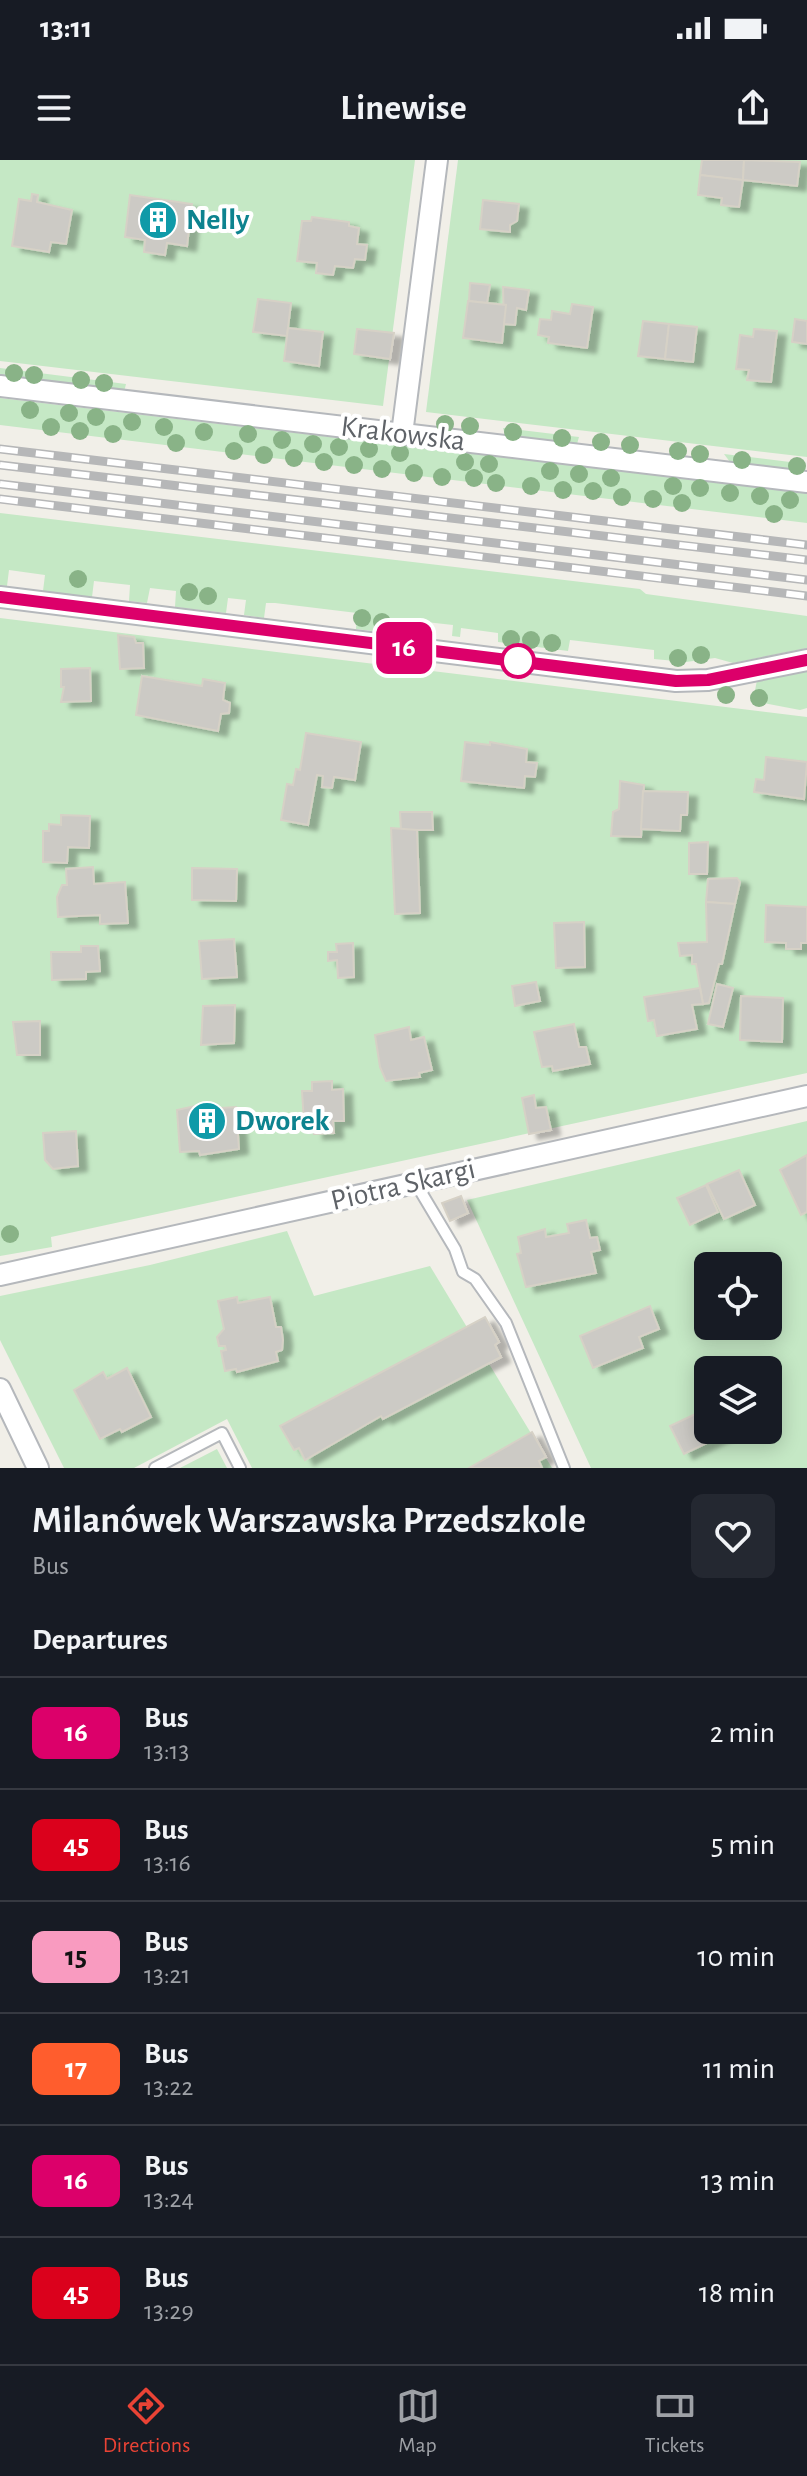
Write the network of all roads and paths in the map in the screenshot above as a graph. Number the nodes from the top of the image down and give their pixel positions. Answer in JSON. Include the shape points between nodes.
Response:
{"nodes":[{"id":1,"x":437,"y":160,"type":"edge"},
{"id":2,"x":0,"y":386,"type":"edge"},
{"id":3,"x":402,"y":434,"type":"junction"},
{"id":4,"x":807,"y":482,"type":"edge"},
{"id":5,"x":0,"y":597,"type":"edge"},
{"id":6,"x":807,"y":660,"type":"edge"},
{"id":7,"x":807,"y":1096,"type":"edge"},
{"id":8,"x":415,"y":1182,"type":"junction"},
{"id":9,"x":0,"y":1275,"type":"edge"},
{"id":10,"x":0,"y":1389,"type":"edge"},
{"id":11,"x":38,"y":1468,"type":"edge"},
{"id":12,"x":155,"y":1468,"type":"edge"},
{"id":13,"x":240,"y":1468,"type":"edge"},
{"id":14,"x":564,"y":1468,"type":"edge"}],
"edges":[{"from":1,"to":3,"type":"street"},
{"from":2,"to":3,"type":"street","name":"Krakowska"},
{"from":3,"to":4,"type":"street","name":"Krakowska"},
{"from":5,"to":6,"type":"street","via":[[676,681],[708,680]]},
{"from":7,"to":8,"type":"street","name":"Piotra Skargi"},
{"from":8,"to":9,"type":"street","name":"Piotra Skargi"},
{"from":8,"to":14,"type":"lane","via":[[463,1272],[475,1279],[506,1323]]},
{"from":10,"to":11,"type":"street"},
{"from":12,"to":13,"type":"lane","via":[[222,1433]]}]}
